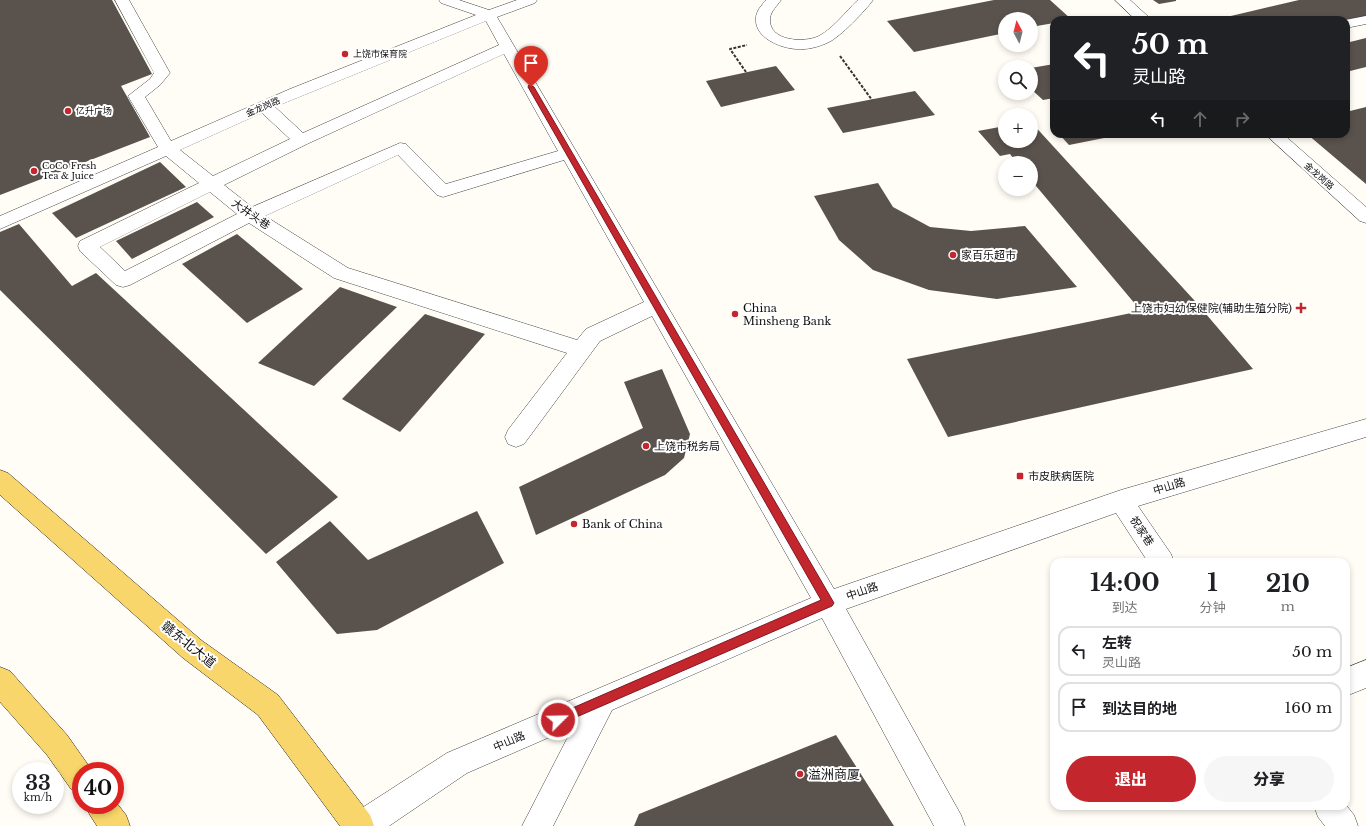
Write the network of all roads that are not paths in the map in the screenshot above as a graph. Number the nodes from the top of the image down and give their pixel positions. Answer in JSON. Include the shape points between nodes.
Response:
{"nodes":[{"id":1,"x":122,"y":0,"type":"edge"},
{"id":2,"x":446,"y":0,"type":"edge"},
{"id":3,"x":530,"y":0,"type":"edge"},
{"id":4,"x":774,"y":0,"type":"edge"},
{"id":5,"x":866,"y":0,"type":"edge"},
{"id":6,"x":1122,"y":0,"type":"edge"},
{"id":7,"x":489,"y":15,"type":"junction"},
{"id":8,"x":1140,"y":16,"type":"edge"},
{"id":9,"x":1366,"y":20,"type":"edge"},
{"id":10,"x":1350,"y":23,"type":"edge"},
{"id":11,"x":508,"y":47,"type":"junction"},
{"id":12,"x":264,"y":106,"type":"junction"},
{"id":13,"x":1277,"y":138,"type":"edge"},
{"id":14,"x":301,"y":140,"type":"junction"},
{"id":15,"x":167,"y":148,"type":"junction"},
{"id":16,"x":570,"y":153,"type":"junction"},
{"id":17,"x":211,"y":185,"type":"junction"},
{"id":18,"x":250,"y":215,"type":"junction"},
{"id":19,"x":1366,"y":217,"type":"edge"},
{"id":20,"x":0,"y":223,"type":"edge"},
{"id":21,"x":657,"y":305,"type":"junction"},
{"id":22,"x":582,"y":350,"type":"junction"},
{"id":23,"x":1366,"y":428,"type":"edge"},
{"id":24,"x":516,"y":436,"type":"dead end"},
{"id":25,"x":0,"y":480,"type":"edge"},
{"id":26,"x":1121,"y":501,"type":"junction"},
{"id":27,"x":1159,"y":558,"type":"edge"},
{"id":28,"x":828,"y":603,"type":"junction"},
{"id":29,"x":1366,"y":674,"type":"edge"},
{"id":30,"x":1350,"y":680,"type":"edge"},
{"id":31,"x":0,"y":681,"type":"edge"},
{"id":32,"x":602,"y":701,"type":"junction"},
{"id":33,"x":72,"y":766,"type":"edge"},
{"id":34,"x":1332,"y":810,"type":"edge"},
{"id":35,"x":106,"y":814,"type":"edge"},
{"id":36,"x":115,"y":826,"type":"edge"},
{"id":37,"x":359,"y":826,"type":"edge"},
{"id":38,"x":362,"y":826,"type":"edge"},
{"id":39,"x":537,"y":826,"type":"edge"},
{"id":40,"x":950,"y":826,"type":"edge"},
{"id":41,"x":1343,"y":826,"type":"edge"}],
"edges":[{"from":1,"to":15,"type":"street","name":"大井头巷","via":[[162,73],[155,82],[136,96]]},
{"from":2,"to":7,"type":"street"},
{"from":3,"to":7,"type":"street","name":"金龙岗路"},
{"from":4,"to":5,"type":"street","via":[[767,8],[763,19],[766,30],[776,38],[791,44],[812,43],[826,38]]},
{"from":6,"to":8,"type":"street"},
{"from":7,"to":11,"type":"street"},
{"from":7,"to":12,"type":"street","name":"金龙岗路"},
{"from":9,"to":10,"type":"street"},
{"from":11,"to":14,"type":"street"},
{"from":11,"to":16,"type":"street"},
{"from":12,"to":14,"type":"street"},
{"from":12,"to":15,"type":"street","name":"金龙岗路"},
{"from":13,"to":19,"type":"street","name":"金龙岗路"},
{"from":14,"to":17,"type":"street"},
{"from":15,"to":17,"type":"street","name":"大井头巷"},
{"from":15,"to":20,"type":"street","name":"金龙岗路"},
{"from":16,"to":18,"type":"street","via":[[443,191],[400,148]]},
{"from":16,"to":21,"type":"street"},
{"from":17,"to":18,"type":"street","name":"大井头巷"},
{"from":17,"to":18,"type":"street","via":[[87,246],[123,280]]},
{"from":18,"to":22,"type":"street","name":"大井头巷","via":[[340,273]]},
{"from":21,"to":22,"type":"street","via":[[593,336]]},
{"from":21,"to":28,"type":"street"},
{"from":22,"to":24,"type":"street"},
{"from":23,"to":26,"type":"street","name":"中山路"},
{"from":25,"to":37,"type":"main road","name":"赣东北大道","via":[[192,649],[268,706]]},
{"from":26,"to":27,"type":"street","name":"祝家巷"},
{"from":26,"to":28,"type":"street","name":"中山路"},
{"from":28,"to":32,"type":"street","name":"中山路"},
{"from":28,"to":40,"type":"street"},
{"from":29,"to":30,"type":"street"},
{"from":31,"to":33,"type":"main road","via":[[57,745]]},
{"from":32,"to":38,"type":"street","name":"中山路","via":[[456,763]]},
{"from":32,"to":39,"type":"street"},
{"from":34,"to":41,"type":"street"},
{"from":35,"to":36,"type":"main road"}]}
